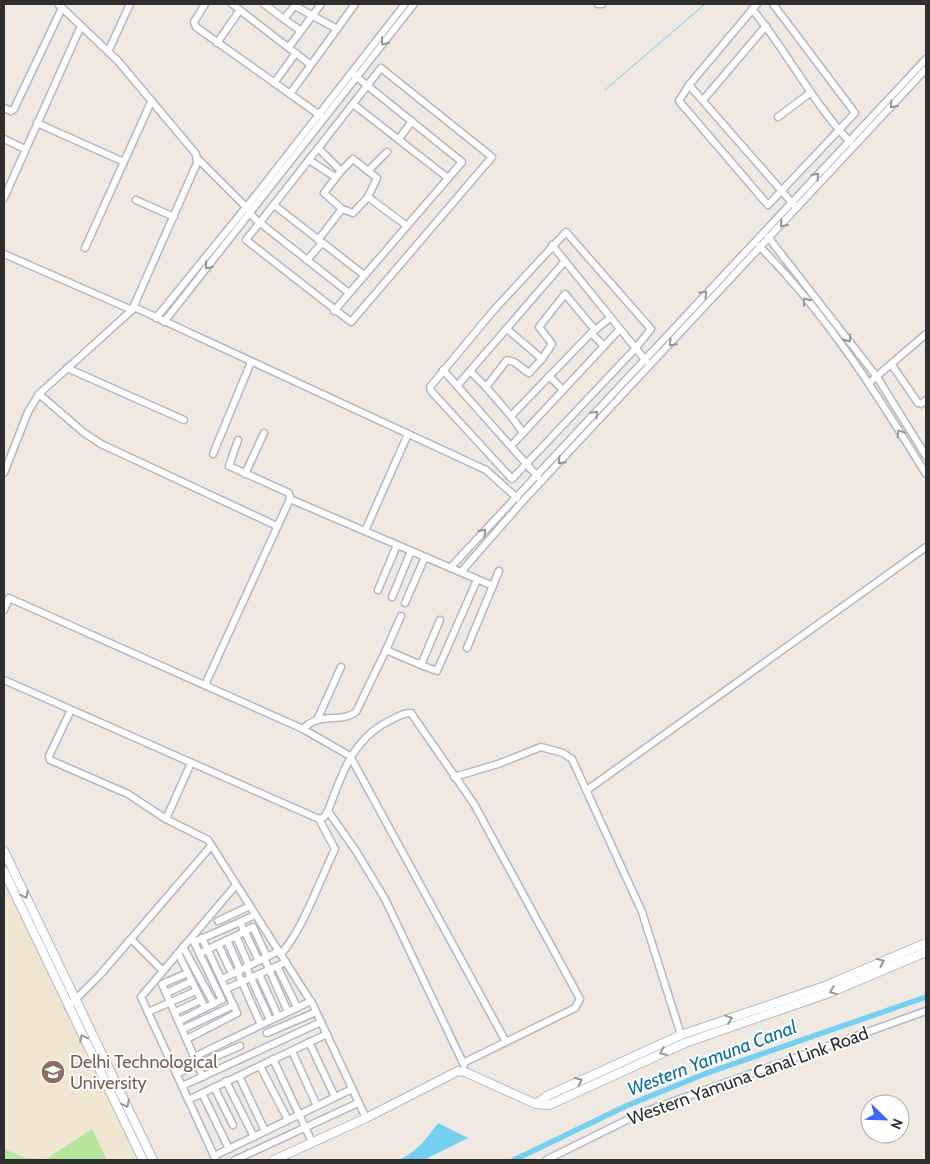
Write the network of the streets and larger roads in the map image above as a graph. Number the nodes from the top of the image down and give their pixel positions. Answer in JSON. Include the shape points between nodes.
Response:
{"nodes":[{"id":1,"x":130,"y":4,"type":"edge"},
{"id":2,"x":205,"y":4,"type":"edge"},
{"id":3,"x":264,"y":4,"type":"edge"},
{"id":4,"x":321,"y":4,"type":"edge"},
{"id":5,"x":355,"y":4,"type":"edge"},
{"id":6,"x":405,"y":4,"type":"edge"},
{"id":7,"x":414,"y":4,"type":"edge"},
{"id":8,"x":598,"y":4,"type":"edge"},
{"id":9,"x":602,"y":4,"type":"edge"},
{"id":10,"x":773,"y":4,"type":"edge"},
{"id":11,"x":295,"y":5,"type":"edge"},
{"id":12,"x":60,"y":6,"type":"edge"},
{"id":13,"x":236,"y":6,"type":"edge"},
{"id":14,"x":754,"y":6,"type":"edge"},
{"id":15,"x":314,"y":14,"type":"junction"},
{"id":16,"x":284,"y":19,"type":"junction"},
{"id":17,"x":81,"y":26,"type":"junction"},
{"id":18,"x":766,"y":26,"type":"junction"},
{"id":19,"x":338,"y":29,"type":"junction"},
{"id":20,"x":301,"y":31,"type":"junction"},
{"id":21,"x":217,"y":42,"type":"junction"},
{"id":22,"x":289,"y":47,"type":"junction"},
{"id":23,"x":108,"y":52,"type":"junction"},
{"id":24,"x":296,"y":53,"type":"junction"},
{"id":25,"x":926,"y":59,"type":"edge"},
{"id":26,"x":311,"y":64,"type":"junction"},
{"id":27,"x":926,"y":69,"type":"edge"},
{"id":28,"x":354,"y":75,"type":"junction"},
{"id":29,"x":274,"y":83,"type":"junction"},
{"id":30,"x":690,"y":85,"type":"junction"},
{"id":31,"x":368,"y":86,"type":"junction"},
{"id":32,"x":810,"y":93,"type":"junction"},
{"id":33,"x":290,"y":94,"type":"junction"},
{"id":34,"x":703,"y":100,"type":"junction"},
{"id":35,"x":151,"y":102,"type":"junction"},
{"id":36,"x":353,"y":104,"type":"junction"},
{"id":37,"x":4,"y":108,"type":"edge"},
{"id":38,"x":321,"y":116,"type":"junction"},
{"id":39,"x":778,"y":117,"type":"dead end"},
{"id":40,"x":412,"y":122,"type":"junction"},
{"id":41,"x":37,"y":124,"type":"junction"},
{"id":42,"x":841,"y":131,"type":"junction"},
{"id":43,"x":399,"y":138,"type":"junction"},
{"id":44,"x":4,"y":139,"type":"edge"},
{"id":45,"x":848,"y":141,"type":"junction"},
{"id":46,"x":854,"y":146,"type":"junction"},
{"id":47,"x":318,"y":148,"type":"junction"},
{"id":48,"x":26,"y":149,"type":"junction"},
{"id":49,"x":387,"y":152,"type":"dead end"},
{"id":50,"x":197,"y":158,"type":"junction"},
{"id":51,"x":308,"y":160,"type":"junction"},
{"id":52,"x":124,"y":162,"type":"junction"},
{"id":53,"x":341,"y":170,"type":"junction"},
{"id":54,"x":368,"y":171,"type":"junction"},
{"id":55,"x":335,"y":178,"type":"junction"},
{"id":56,"x":448,"y":178,"type":"junction"},
{"id":57,"x":782,"y":191,"type":"junction"},
{"id":58,"x":368,"y":196,"type":"junction"},
{"id":59,"x":4,"y":198,"type":"edge"},
{"id":60,"x":136,"y":200,"type":"dead end"},
{"id":61,"x":274,"y":205,"type":"junction"},
{"id":62,"x":795,"y":205,"type":"junction"},
{"id":63,"x":248,"y":209,"type":"junction"},
{"id":64,"x":342,"y":209,"type":"junction"},
{"id":65,"x":174,"y":217,"type":"junction"},
{"id":66,"x":260,"y":222,"type":"junction"},
{"id":67,"x":407,"y":226,"type":"junction"},
{"id":68,"x":764,"y":233,"type":"junction"},
{"id":69,"x":769,"y":239,"type":"junction"},
{"id":70,"x":320,"y":241,"type":"junction"},
{"id":71,"x":755,"y":241,"type":"junction"},
{"id":72,"x":552,"y":245,"type":"junction"},
{"id":73,"x":761,"y":247,"type":"junction"},
{"id":74,"x":85,"y":248,"type":"dead end"},
{"id":75,"x":4,"y":254,"type":"edge"},
{"id":76,"x":307,"y":260,"type":"junction"},
{"id":77,"x":565,"y":262,"type":"junction"},
{"id":78,"x":364,"y":275,"type":"junction"},
{"id":79,"x":349,"y":293,"type":"junction"},
{"id":80,"x":133,"y":309,"type":"junction"},
{"id":81,"x":334,"y":311,"type":"junction"},
{"id":82,"x":156,"y":318,"type":"junction"},
{"id":83,"x":610,"y":318,"type":"junction"},
{"id":84,"x":164,"y":322,"type":"junction"},
{"id":85,"x":507,"y":329,"type":"junction"},
{"id":86,"x":620,"y":330,"type":"junction"},
{"id":87,"x":593,"y":332,"type":"junction"},
{"id":88,"x":926,"y":334,"type":"edge"},
{"id":89,"x":604,"y":346,"type":"junction"},
{"id":90,"x":635,"y":349,"type":"junction"},
{"id":91,"x":542,"y":359,"type":"junction"},
{"id":92,"x":645,"y":359,"type":"junction"},
{"id":93,"x":251,"y":362,"type":"junction"},
{"id":94,"x":892,"y":365,"type":"junction"},
{"id":95,"x":650,"y":366,"type":"junction"},
{"id":96,"x":67,"y":368,"type":"junction"},
{"id":97,"x":443,"y":370,"type":"junction"},
{"id":98,"x":470,"y":371,"type":"junction"},
{"id":99,"x":549,"y":376,"type":"junction"},
{"id":100,"x":877,"y":377,"type":"junction"},
{"id":101,"x":869,"y":383,"type":"junction"},
{"id":102,"x":457,"y":386,"type":"junction"},
{"id":103,"x":486,"y":387,"type":"junction"},
{"id":104,"x":563,"y":390,"type":"junction"},
{"id":105,"x":40,"y":394,"type":"junction"},
{"id":106,"x":926,"y":400,"type":"edge"},
{"id":107,"x":511,"y":416,"type":"junction"},
{"id":108,"x":184,"y":420,"type":"dead end"},
{"id":109,"x":264,"y":433,"type":"dead end"},
{"id":110,"x":524,"y":433,"type":"junction"},
{"id":111,"x":408,"y":434,"type":"junction"},
{"id":112,"x":238,"y":440,"type":"dead end"},
{"id":113,"x":511,"y":446,"type":"junction"},
{"id":114,"x":213,"y":454,"type":"dead end"},
{"id":115,"x":926,"y":456,"type":"edge"},
{"id":116,"x":527,"y":464,"type":"junction"},
{"id":117,"x":4,"y":474,"type":"edge"},
{"id":118,"x":245,"y":474,"type":"junction"},
{"id":119,"x":926,"y":474,"type":"edge"},
{"id":120,"x":537,"y":475,"type":"junction"},
{"id":121,"x":542,"y":482,"type":"junction"},
{"id":122,"x":516,"y":496,"type":"junction"},
{"id":123,"x":290,"y":499,"type":"junction"},
{"id":124,"x":522,"y":502,"type":"junction"},
{"id":125,"x":277,"y":526,"type":"junction"},
{"id":126,"x":365,"y":531,"type":"junction"},
{"id":127,"x":397,"y":545,"type":"junction"},
{"id":128,"x":926,"y":547,"type":"edge"},
{"id":129,"x":411,"y":551,"type":"junction"},
{"id":130,"x":425,"y":557,"type":"junction"},
{"id":131,"x":450,"y":568,"type":"junction"},
{"id":132,"x":499,"y":571,"type":"dead end"},
{"id":133,"x":460,"y":572,"type":"junction"},
{"id":134,"x":477,"y":580,"type":"junction"},
{"id":135,"x":493,"y":586,"type":"junction"},
{"id":136,"x":378,"y":590,"type":"dead end"},
{"id":137,"x":6,"y":597,"type":"edge"},
{"id":138,"x":392,"y":597,"type":"dead end"},
{"id":139,"x":405,"y":603,"type":"dead end"},
{"id":140,"x":4,"y":610,"type":"edge"},
{"id":141,"x":401,"y":616,"type":"dead end"},
{"id":142,"x":440,"y":620,"type":"dead end"},
{"id":143,"x":467,"y":648,"type":"dead end"},
{"id":144,"x":386,"y":650,"type":"junction"},
{"id":145,"x":421,"y":665,"type":"junction"},
{"id":146,"x":341,"y":667,"type":"dead end"},
{"id":147,"x":4,"y":680,"type":"edge"},
{"id":148,"x":205,"y":686,"type":"junction"},
{"id":149,"x":71,"y":710,"type":"junction"},
{"id":150,"x":317,"y":720,"type":"junction"},
{"id":151,"x":306,"y":726,"type":"junction"},
{"id":152,"x":350,"y":756,"type":"junction"},
{"id":153,"x":191,"y":763,"type":"junction"},
{"id":154,"x":454,"y":776,"type":"junction"},
{"id":155,"x":587,"y":790,"type":"junction"},
{"id":156,"x":328,"y":811,"type":"junction"},
{"id":157,"x":166,"y":819,"type":"junction"},
{"id":158,"x":319,"y":819,"type":"junction"},
{"id":159,"x":211,"y":846,"type":"junction"},
{"id":160,"x":4,"y":851,"type":"edge"},
{"id":161,"x":4,"y":871,"type":"edge"},
{"id":162,"x":236,"y":885,"type":"junction"},
{"id":163,"x":250,"y":906,"type":"junction"},
{"id":164,"x":255,"y":915,"type":"junction"},
{"id":165,"x":218,"y":921,"type":"dead end"},
{"id":166,"x":240,"y":922,"type":"junction"},
{"id":167,"x":261,"y":924,"type":"junction"},
{"id":168,"x":253,"y":927,"type":"junction"},
{"id":169,"x":245,"y":930,"type":"junction"},
{"id":170,"x":236,"y":936,"type":"junction"},
{"id":171,"x":202,"y":938,"type":"junction"},
{"id":172,"x":131,"y":939,"type":"junction"},
{"id":173,"x":193,"y":939,"type":"junction"},
{"id":174,"x":227,"y":940,"type":"junction"},
{"id":175,"x":926,"y":943,"type":"edge"},
{"id":176,"x":218,"y":944,"type":"junction"},
{"id":177,"x":183,"y":946,"type":"junction"},
{"id":178,"x":208,"y":949,"type":"junction"},
{"id":179,"x":926,"y":952,"type":"edge"},
{"id":180,"x":178,"y":953,"type":"junction"},
{"id":181,"x":200,"y":953,"type":"junction"},
{"id":182,"x":280,"y":953,"type":"junction"},
{"id":183,"x":263,"y":959,"type":"junction"},
{"id":184,"x":286,"y":962,"type":"junction"},
{"id":185,"x":277,"y":966,"type":"junction"},
{"id":186,"x":241,"y":969,"type":"junction"},
{"id":187,"x":162,"y":970,"type":"junction"},
{"id":188,"x":269,"y":970,"type":"junction"},
{"id":189,"x":188,"y":973,"type":"junction"},
{"id":190,"x":259,"y":974,"type":"junction"},
{"id":191,"x":252,"y":978,"type":"junction"},
{"id":192,"x":222,"y":979,"type":"junction"},
{"id":193,"x":154,"y":980,"type":"junction"},
{"id":194,"x":192,"y":981,"type":"junction"},
{"id":195,"x":242,"y":982,"type":"junction"},
{"id":196,"x":162,"y":984,"type":"junction"},
{"id":197,"x":226,"y":989,"type":"junction"},
{"id":198,"x":196,"y":991,"type":"junction"},
{"id":199,"x":167,"y":993,"type":"junction"},
{"id":200,"x":230,"y":996,"type":"junction"},
{"id":201,"x":201,"y":1000,"type":"junction"},
{"id":202,"x":222,"y":1000,"type":"junction"},
{"id":203,"x":76,"y":1001,"type":"junction"},
{"id":204,"x":311,"y":1001,"type":"junction"},
{"id":205,"x":171,"y":1002,"type":"junction"},
{"id":206,"x":214,"y":1004,"type":"junction"},
{"id":207,"x":68,"y":1006,"type":"junction"},
{"id":208,"x":234,"y":1006,"type":"junction"},
{"id":209,"x":297,"y":1007,"type":"junction"},
{"id":210,"x":205,"y":1008,"type":"junction"},
{"id":211,"x":926,"y":1011,"type":"edge"},
{"id":212,"x":148,"y":1012,"type":"junction"},
{"id":213,"x":175,"y":1012,"type":"junction"},
{"id":214,"x":288,"y":1012,"type":"junction"},
{"id":215,"x":316,"y":1012,"type":"junction"},
{"id":216,"x":278,"y":1016,"type":"junction"},
{"id":217,"x":270,"y":1020,"type":"junction"},
{"id":218,"x":179,"y":1021,"type":"junction"},
{"id":219,"x":321,"y":1022,"type":"junction"},
{"id":220,"x":261,"y":1025,"type":"junction"},
{"id":221,"x":183,"y":1030,"type":"junction"},
{"id":222,"x":267,"y":1033,"type":"dead end"},
{"id":223,"x":327,"y":1034,"type":"junction"},
{"id":224,"x":681,"y":1035,"type":"junction"},
{"id":225,"x":187,"y":1039,"type":"junction"},
{"id":226,"x":309,"y":1042,"type":"junction"},
{"id":227,"x":506,"y":1042,"type":"junction"},
{"id":228,"x":240,"y":1046,"type":"dead end"},
{"id":229,"x":292,"y":1051,"type":"junction"},
{"id":230,"x":194,"y":1057,"type":"junction"},
{"id":231,"x":273,"y":1059,"type":"junction"},
{"id":232,"x":464,"y":1063,"type":"junction"},
{"id":233,"x":198,"y":1066,"type":"junction"},
{"id":234,"x":260,"y":1066,"type":"junction"},
{"id":235,"x":465,"y":1072,"type":"junction"},
{"id":236,"x":176,"y":1074,"type":"junction"},
{"id":237,"x":239,"y":1076,"type":"junction"},
{"id":238,"x":203,"y":1077,"type":"junction"},
{"id":239,"x":226,"y":1082,"type":"junction"},
{"id":240,"x":182,"y":1086,"type":"junction"},
{"id":241,"x":214,"y":1087,"type":"junction"},
{"id":242,"x":352,"y":1088,"type":"junction"},
{"id":243,"x":202,"y":1093,"type":"junction"},
{"id":244,"x":335,"y":1097,"type":"junction"},
{"id":245,"x":188,"y":1100,"type":"junction"},
{"id":246,"x":358,"y":1103,"type":"junction"},
{"id":247,"x":536,"y":1104,"type":"junction"},
{"id":248,"x":317,"y":1106,"type":"junction"},
{"id":249,"x":299,"y":1114,"type":"junction"},
{"id":250,"x":366,"y":1118,"type":"junction"},
{"id":251,"x":288,"y":1120,"type":"junction"},
{"id":252,"x":233,"y":1125,"type":"dead end"},
{"id":253,"x":306,"y":1127,"type":"junction"},
{"id":254,"x":265,"y":1131,"type":"junction"},
{"id":255,"x":254,"y":1137,"type":"junction"},
{"id":256,"x":312,"y":1142,"type":"junction"},
{"id":257,"x":229,"y":1149,"type":"junction"},
{"id":258,"x":215,"y":1158,"type":"edge"},
{"id":259,"x":143,"y":1160,"type":"edge"},
{"id":260,"x":153,"y":1160,"type":"edge"},
{"id":261,"x":235,"y":1160,"type":"edge"},
{"id":262,"x":274,"y":1160,"type":"edge"},
{"id":263,"x":546,"y":1160,"type":"edge"}],
"edges":[{"from":1,"to":23,"type":"street"},
{"from":2,"to":21,"type":"street","via":[[194,25]]},
{"from":3,"to":16,"type":"street"},
{"from":4,"to":15,"type":"street"},
{"from":5,"to":19,"type":"street"},
{"from":6,"to":28,"type":"street"},
{"from":7,"to":28,"type":"street","one_way":true},
{"from":8,"to":9,"type":"street"},
{"from":10,"to":42,"type":"street","via":[[854,111],[854,116]]},
{"from":11,"to":15,"type":"street"},
{"from":11,"to":16,"type":"street"},
{"from":12,"to":17,"type":"street"},
{"from":12,"to":37,"type":"street","via":[[14,110]]},
{"from":13,"to":21,"type":"street"},
{"from":13,"to":22,"type":"street"},
{"from":14,"to":18,"type":"street"},
{"from":14,"to":30,"type":"street"},
{"from":15,"to":19,"type":"street"},
{"from":15,"to":20,"type":"street"},
{"from":16,"to":20,"type":"street"},
{"from":17,"to":23,"type":"street"},
{"from":17,"to":41,"type":"street"},
{"from":18,"to":32,"type":"street"},
{"from":18,"to":34,"type":"street"},
{"from":19,"to":26,"type":"street"},
{"from":20,"to":22,"type":"street"},
{"from":21,"to":29,"type":"street"},
{"from":22,"to":24,"type":"street"},
{"from":23,"to":35,"type":"street"},
{"from":24,"to":26,"type":"street"},
{"from":24,"to":29,"type":"street"},
{"from":25,"to":45,"type":"street"},
{"from":26,"to":33,"type":"street"},
{"from":27,"to":46,"type":"street","one_way":true},
{"from":28,"to":31,"type":"street"},
{"from":28,"to":38,"type":"street"},
{"from":29,"to":33,"type":"street"},
{"from":30,"to":34,"type":"street"},
{"from":30,"to":57,"type":"street","via":[[680,103],[767,204]]},
{"from":31,"to":36,"type":"street"},
{"from":31,"to":40,"type":"street"},
{"from":31,"to":81,"type":"street","via":[[382,69],[492,157],[353,321],[348,322]]},
{"from":32,"to":39,"type":"street"},
{"from":32,"to":42,"type":"street"},
{"from":33,"to":38,"type":"street"},
{"from":34,"to":57,"type":"street"},
{"from":35,"to":50,"type":"street"},
{"from":35,"to":52,"type":"street"},
{"from":36,"to":43,"type":"street"},
{"from":36,"to":47,"type":"street"},
{"from":38,"to":63,"type":"street"},
{"from":40,"to":43,"type":"street"},
{"from":40,"to":56,"type":"street","via":[[462,161]]},
{"from":41,"to":48,"type":"street"},
{"from":41,"to":52,"type":"street"},
{"from":42,"to":45,"type":"street"},
{"from":42,"to":57,"type":"street"},
{"from":43,"to":56,"type":"street"},
{"from":44,"to":48,"type":"street"},
{"from":45,"to":46,"type":"street"},
{"from":62,"to":45,"type":"street","one_way":true},
{"from":46,"to":62,"type":"street"},
{"from":47,"to":51,"type":"street"},
{"from":47,"to":53,"type":"street"},
{"from":48,"to":59,"type":"street"},
{"from":49,"to":54,"type":"street"},
{"from":50,"to":63,"type":"street"},
{"from":50,"to":65,"type":"street"},
{"from":51,"to":55,"type":"street"},
{"from":51,"to":61,"type":"street"},
{"from":52,"to":74,"type":"street"},
{"from":53,"to":54,"type":"street","via":[[353,159]]},
{"from":53,"to":55,"type":"street"},
{"from":54,"to":58,"type":"street","via":[[377,179]]},
{"from":55,"to":64,"type":"street","via":[[324,193]]},
{"from":56,"to":67,"type":"street"},
{"from":57,"to":62,"type":"street"},
{"from":58,"to":64,"type":"street","via":[[353,213]]},
{"from":58,"to":67,"type":"street"},
{"from":60,"to":65,"type":"street"},
{"from":61,"to":66,"type":"street"},
{"from":61,"to":70,"type":"street"},
{"from":62,"to":68,"type":"street"},
{"from":62,"to":69,"type":"street","one_way":true},
{"from":63,"to":66,"type":"street"},
{"from":63,"to":82,"type":"street"},
{"from":63,"to":84,"type":"street","one_way":true},
{"from":64,"to":70,"type":"street"},
{"from":65,"to":80,"type":"street"},
{"from":66,"to":76,"type":"street"},
{"from":66,"to":81,"type":"street","via":[[246,240]]},
{"from":67,"to":78,"type":"street"},
{"from":68,"to":69,"type":"street"},
{"from":68,"to":71,"type":"street"},
{"from":69,"to":73,"type":"street"},
{"from":69,"to":100,"type":"street","one_way":true},
{"from":70,"to":76,"type":"street"},
{"from":70,"to":78,"type":"street"},
{"from":71,"to":73,"type":"street"},
{"from":92,"to":71,"type":"street","one_way":true},
{"from":72,"to":77,"type":"street"},
{"from":72,"to":90,"type":"street","via":[[564,232],[568,232],[651,328]]},
{"from":72,"to":97,"type":"street"},
{"from":73,"to":95,"type":"street","one_way":true},
{"from":101,"to":73,"type":"street","one_way":true,"via":[[805,298]]},
{"from":75,"to":80,"type":"street"},
{"from":76,"to":79,"type":"street"},
{"from":77,"to":83,"type":"street"},
{"from":77,"to":85,"type":"street"},
{"from":78,"to":79,"type":"street"},
{"from":79,"to":81,"type":"street"},
{"from":80,"to":82,"type":"street"},
{"from":80,"to":96,"type":"street"},
{"from":82,"to":84,"type":"street"},
{"from":83,"to":86,"type":"street"},
{"from":83,"to":87,"type":"street"},
{"from":84,"to":93,"type":"street"},
{"from":85,"to":91,"type":"street"},
{"from":85,"to":98,"type":"street"},
{"from":86,"to":89,"type":"street"},
{"from":86,"to":90,"type":"street"},
{"from":87,"to":89,"type":"street"},
{"from":87,"to":91,"type":"street","via":[[566,294],[539,327],[552,344]]},
{"from":87,"to":99,"type":"street"},
{"from":88,"to":94,"type":"street"},
{"from":89,"to":104,"type":"street"},
{"from":90,"to":92,"type":"street"},
{"from":90,"to":116,"type":"street"},
{"from":91,"to":103,"type":"street","via":[[529,373],[507,360]]},
{"from":92,"to":95,"type":"street"},
{"from":120,"to":92,"type":"street","one_way":true},
{"from":93,"to":111,"type":"street"},
{"from":93,"to":114,"type":"street"},
{"from":94,"to":100,"type":"street"},
{"from":94,"to":106,"type":"street","via":[[918,403]]},
{"from":95,"to":121,"type":"street","one_way":true},
{"from":96,"to":105,"type":"street"},
{"from":96,"to":108,"type":"street"},
{"from":97,"to":102,"type":"street"},
{"from":97,"to":116,"type":"street","via":[[430,387],[431,391],[511,478]]},
{"from":98,"to":102,"type":"street"},
{"from":98,"to":103,"type":"street"},
{"from":99,"to":104,"type":"street"},
{"from":99,"to":107,"type":"street"},
{"from":100,"to":101,"type":"street"},
{"from":100,"to":115,"type":"street"},
{"from":119,"to":101,"type":"street","one_way":true},
{"from":102,"to":113,"type":"street"},
{"from":103,"to":107,"type":"street"},
{"from":104,"to":110,"type":"street"},
{"from":105,"to":117,"type":"street","via":[[28,412]]},
{"from":105,"to":125,"type":"street","via":[[101,444]]},
{"from":107,"to":110,"type":"street"},
{"from":109,"to":118,"type":"street"},
{"from":110,"to":113,"type":"street"},
{"from":111,"to":122,"type":"street","via":[[486,470]]},
{"from":111,"to":126,"type":"street"},
{"from":112,"to":118,"type":"street","via":[[228,464]]},
{"from":113,"to":116,"type":"street"},
{"from":116,"to":120,"type":"street"},
{"from":118,"to":123,"type":"street","via":[[289,493]]},
{"from":120,"to":121,"type":"street"},
{"from":120,"to":122,"type":"street"},
{"from":121,"to":124,"type":"street"},
{"from":122,"to":124,"type":"street"},
{"from":131,"to":122,"type":"street","one_way":true},
{"from":123,"to":125,"type":"street"},
{"from":123,"to":126,"type":"street"},
{"from":124,"to":133,"type":"street"},
{"from":125,"to":148,"type":"street"},
{"from":126,"to":127,"type":"street"},
{"from":127,"to":129,"type":"street"},
{"from":127,"to":136,"type":"street"},
{"from":128,"to":155,"type":"street"},
{"from":129,"to":130,"type":"street"},
{"from":129,"to":138,"type":"street"},
{"from":130,"to":131,"type":"street"},
{"from":130,"to":139,"type":"street"},
{"from":131,"to":133,"type":"street"},
{"from":132,"to":135,"type":"street"},
{"from":133,"to":134,"type":"street"},
{"from":134,"to":135,"type":"street"},
{"from":134,"to":145,"type":"street","via":[[437,671]]},
{"from":135,"to":143,"type":"street"},
{"from":137,"to":140,"type":"street"},
{"from":137,"to":148,"type":"street"},
{"from":141,"to":144,"type":"street"},
{"from":142,"to":145,"type":"street"},
{"from":144,"to":145,"type":"street"},
{"from":144,"to":150,"type":"street","via":[[356,712],[350,716]]},
{"from":146,"to":150,"type":"street"},
{"from":147,"to":149,"type":"street"},
{"from":148,"to":151,"type":"street"},
{"from":149,"to":153,"type":"street"},
{"from":149,"to":157,"type":"street","via":[[50,760],[128,794]]},
{"from":150,"to":151,"type":"street"},
{"from":151,"to":152,"type":"street"},
{"from":152,"to":154,"type":"street","via":[[379,725],[409,712]]},
{"from":152,"to":156,"type":"street"},
{"from":152,"to":227,"type":"street"},
{"from":153,"to":157,"type":"street"},
{"from":153,"to":158,"type":"street"},
{"from":154,"to":155,"type":"street","via":[[544,747],[572,759]]},
{"from":154,"to":227,"type":"street","via":[[485,824],[580,999],[575,1008]]},
{"from":155,"to":224,"type":"street","via":[[642,912]]},
{"from":156,"to":158,"type":"street"},
{"from":156,"to":232,"type":"street","via":[[385,899]]},
{"from":157,"to":159,"type":"street","via":[[207,839]]},
{"from":158,"to":182,"type":"street","via":[[334,849],[297,929]]},
{"from":159,"to":162,"type":"street"},
{"from":159,"to":172,"type":"street"},
{"from":160,"to":203,"type":"street","one_way":true},
{"from":161,"to":207,"type":"street"},
{"from":162,"to":163,"type":"street"},
{"from":162,"to":173,"type":"street"},
{"from":163,"to":164,"type":"street"},
{"from":163,"to":165,"type":"street"},
{"from":164,"to":166,"type":"street"},
{"from":164,"to":167,"type":"street"},
{"from":166,"to":169,"type":"street"},
{"from":166,"to":171,"type":"street"},
{"from":167,"to":168,"type":"street"},
{"from":167,"to":182,"type":"street"},
{"from":168,"to":169,"type":"street"},
{"from":168,"to":183,"type":"street"},
{"from":169,"to":170,"type":"street"},
{"from":169,"to":183,"type":"street"},
{"from":170,"to":174,"type":"street"},
{"from":170,"to":186,"type":"street"},
{"from":171,"to":173,"type":"street"},
{"from":171,"to":178,"type":"street"},
{"from":172,"to":187,"type":"street"},
{"from":172,"to":203,"type":"street"},
{"from":173,"to":177,"type":"street"},
{"from":173,"to":181,"type":"street"},
{"from":174,"to":176,"type":"street"},
{"from":174,"to":186,"type":"street"},
{"from":224,"to":175,"type":"street","one_way":true,"via":[[825,986]]},
{"from":176,"to":178,"type":"street"},
{"from":176,"to":186,"type":"street"},
{"from":177,"to":180,"type":"street"},
{"from":177,"to":206,"type":"street"},
{"from":178,"to":181,"type":"street"},
{"from":178,"to":192,"type":"street"},
{"from":179,"to":247,"type":"street","one_way":true,"via":[[829,993],[685,1043],[549,1105]]},
{"from":180,"to":187,"type":"street"},
{"from":180,"to":189,"type":"street"},
{"from":181,"to":202,"type":"street"},
{"from":182,"to":183,"type":"street"},
{"from":182,"to":184,"type":"street"},
{"from":183,"to":186,"type":"street"},
{"from":183,"to":188,"type":"street"},
{"from":184,"to":185,"type":"street"},
{"from":184,"to":204,"type":"street"},
{"from":185,"to":188,"type":"street"},
{"from":185,"to":209,"type":"street"},
{"from":186,"to":191,"type":"street"},
{"from":186,"to":192,"type":"street"},
{"from":186,"to":195,"type":"street"},
{"from":187,"to":193,"type":"street"},
{"from":188,"to":190,"type":"street"},
{"from":188,"to":214,"type":"street"},
{"from":189,"to":194,"type":"street"},
{"from":189,"to":196,"type":"street"},
{"from":190,"to":191,"type":"street"},
{"from":190,"to":216,"type":"street"},
{"from":191,"to":195,"type":"street"},
{"from":191,"to":217,"type":"street"},
{"from":192,"to":197,"type":"street"},
{"from":193,"to":196,"type":"street"},
{"from":193,"to":212,"type":"street","via":[[142,997]]},
{"from":194,"to":198,"type":"street"},
{"from":194,"to":199,"type":"street"},
{"from":195,"to":197,"type":"street"},
{"from":195,"to":220,"type":"street"},
{"from":196,"to":199,"type":"street"},
{"from":197,"to":200,"type":"street"},
{"from":198,"to":201,"type":"street"},
{"from":198,"to":205,"type":"street"},
{"from":199,"to":205,"type":"street"},
{"from":200,"to":202,"type":"street"},
{"from":200,"to":208,"type":"street"},
{"from":201,"to":210,"type":"street"},
{"from":201,"to":213,"type":"street"},
{"from":202,"to":206,"type":"street"},
{"from":203,"to":207,"type":"street"},
{"from":203,"to":260,"type":"street","one_way":true},
{"from":204,"to":209,"type":"street"},
{"from":204,"to":215,"type":"street"},
{"from":205,"to":212,"type":"street"},
{"from":205,"to":213,"type":"street"},
{"from":206,"to":210,"type":"street"},
{"from":259,"to":207,"type":"street","one_way":true},
{"from":208,"to":221,"type":"street"},
{"from":208,"to":225,"type":"street","via":[[236,1015]]},
{"from":209,"to":214,"type":"street"},
{"from":210,"to":218,"type":"street"},
{"from":211,"to":263,"type":"street","name":"Western Yamuna Canal Link Road","via":[[641,1113]]},
{"from":212,"to":236,"type":"street"},
{"from":213,"to":218,"type":"street"},
{"from":214,"to":216,"type":"street"},
{"from":215,"to":219,"type":"street"},
{"from":215,"to":222,"type":"street"},
{"from":216,"to":217,"type":"street"},
{"from":217,"to":220,"type":"street"},
{"from":218,"to":221,"type":"street"},
{"from":219,"to":223,"type":"street"},
{"from":219,"to":238,"type":"street"},
{"from":220,"to":230,"type":"street"},
{"from":221,"to":225,"type":"street"},
{"from":223,"to":226,"type":"street"},
{"from":223,"to":242,"type":"street"},
{"from":247,"to":224,"type":"street","one_way":true},
{"from":225,"to":230,"type":"street"},
{"from":226,"to":229,"type":"street"},
{"from":226,"to":244,"type":"street"},
{"from":227,"to":232,"type":"street"},
{"from":228,"to":233,"type":"street"},
{"from":229,"to":231,"type":"street"},
{"from":229,"to":248,"type":"street"},
{"from":230,"to":233,"type":"street"},
{"from":231,"to":234,"type":"street"},
{"from":231,"to":249,"type":"street"},
{"from":232,"to":235,"type":"street"},
{"from":233,"to":236,"type":"street"},
{"from":233,"to":238,"type":"street"},
{"from":234,"to":237,"type":"street"},
{"from":234,"to":251,"type":"street"},
{"from":235,"to":247,"type":"street"},
{"from":235,"to":250,"type":"street","via":[[458,1071]]},
{"from":236,"to":240,"type":"street"},
{"from":237,"to":239,"type":"street"},
{"from":237,"to":254,"type":"street"},
{"from":238,"to":240,"type":"street"},
{"from":239,"to":241,"type":"street"},
{"from":239,"to":255,"type":"street"},
{"from":240,"to":245,"type":"street"},
{"from":241,"to":243,"type":"street"},
{"from":241,"to":252,"type":"street"},
{"from":242,"to":244,"type":"street"},
{"from":242,"to":246,"type":"street"},
{"from":243,"to":245,"type":"street"},
{"from":243,"to":257,"type":"street"},
{"from":244,"to":248,"type":"street"},
{"from":245,"to":258,"type":"street"},
{"from":246,"to":250,"type":"street"},
{"from":246,"to":253,"type":"street"},
{"from":248,"to":249,"type":"street"},
{"from":249,"to":251,"type":"street"},
{"from":249,"to":253,"type":"street"},
{"from":250,"to":256,"type":"street"},
{"from":251,"to":254,"type":"street"},
{"from":253,"to":256,"type":"street"},
{"from":253,"to":261,"type":"street"},
{"from":254,"to":255,"type":"street"},
{"from":255,"to":257,"type":"street"},
{"from":256,"to":262,"type":"street"},
{"from":257,"to":258,"type":"street"}]}
